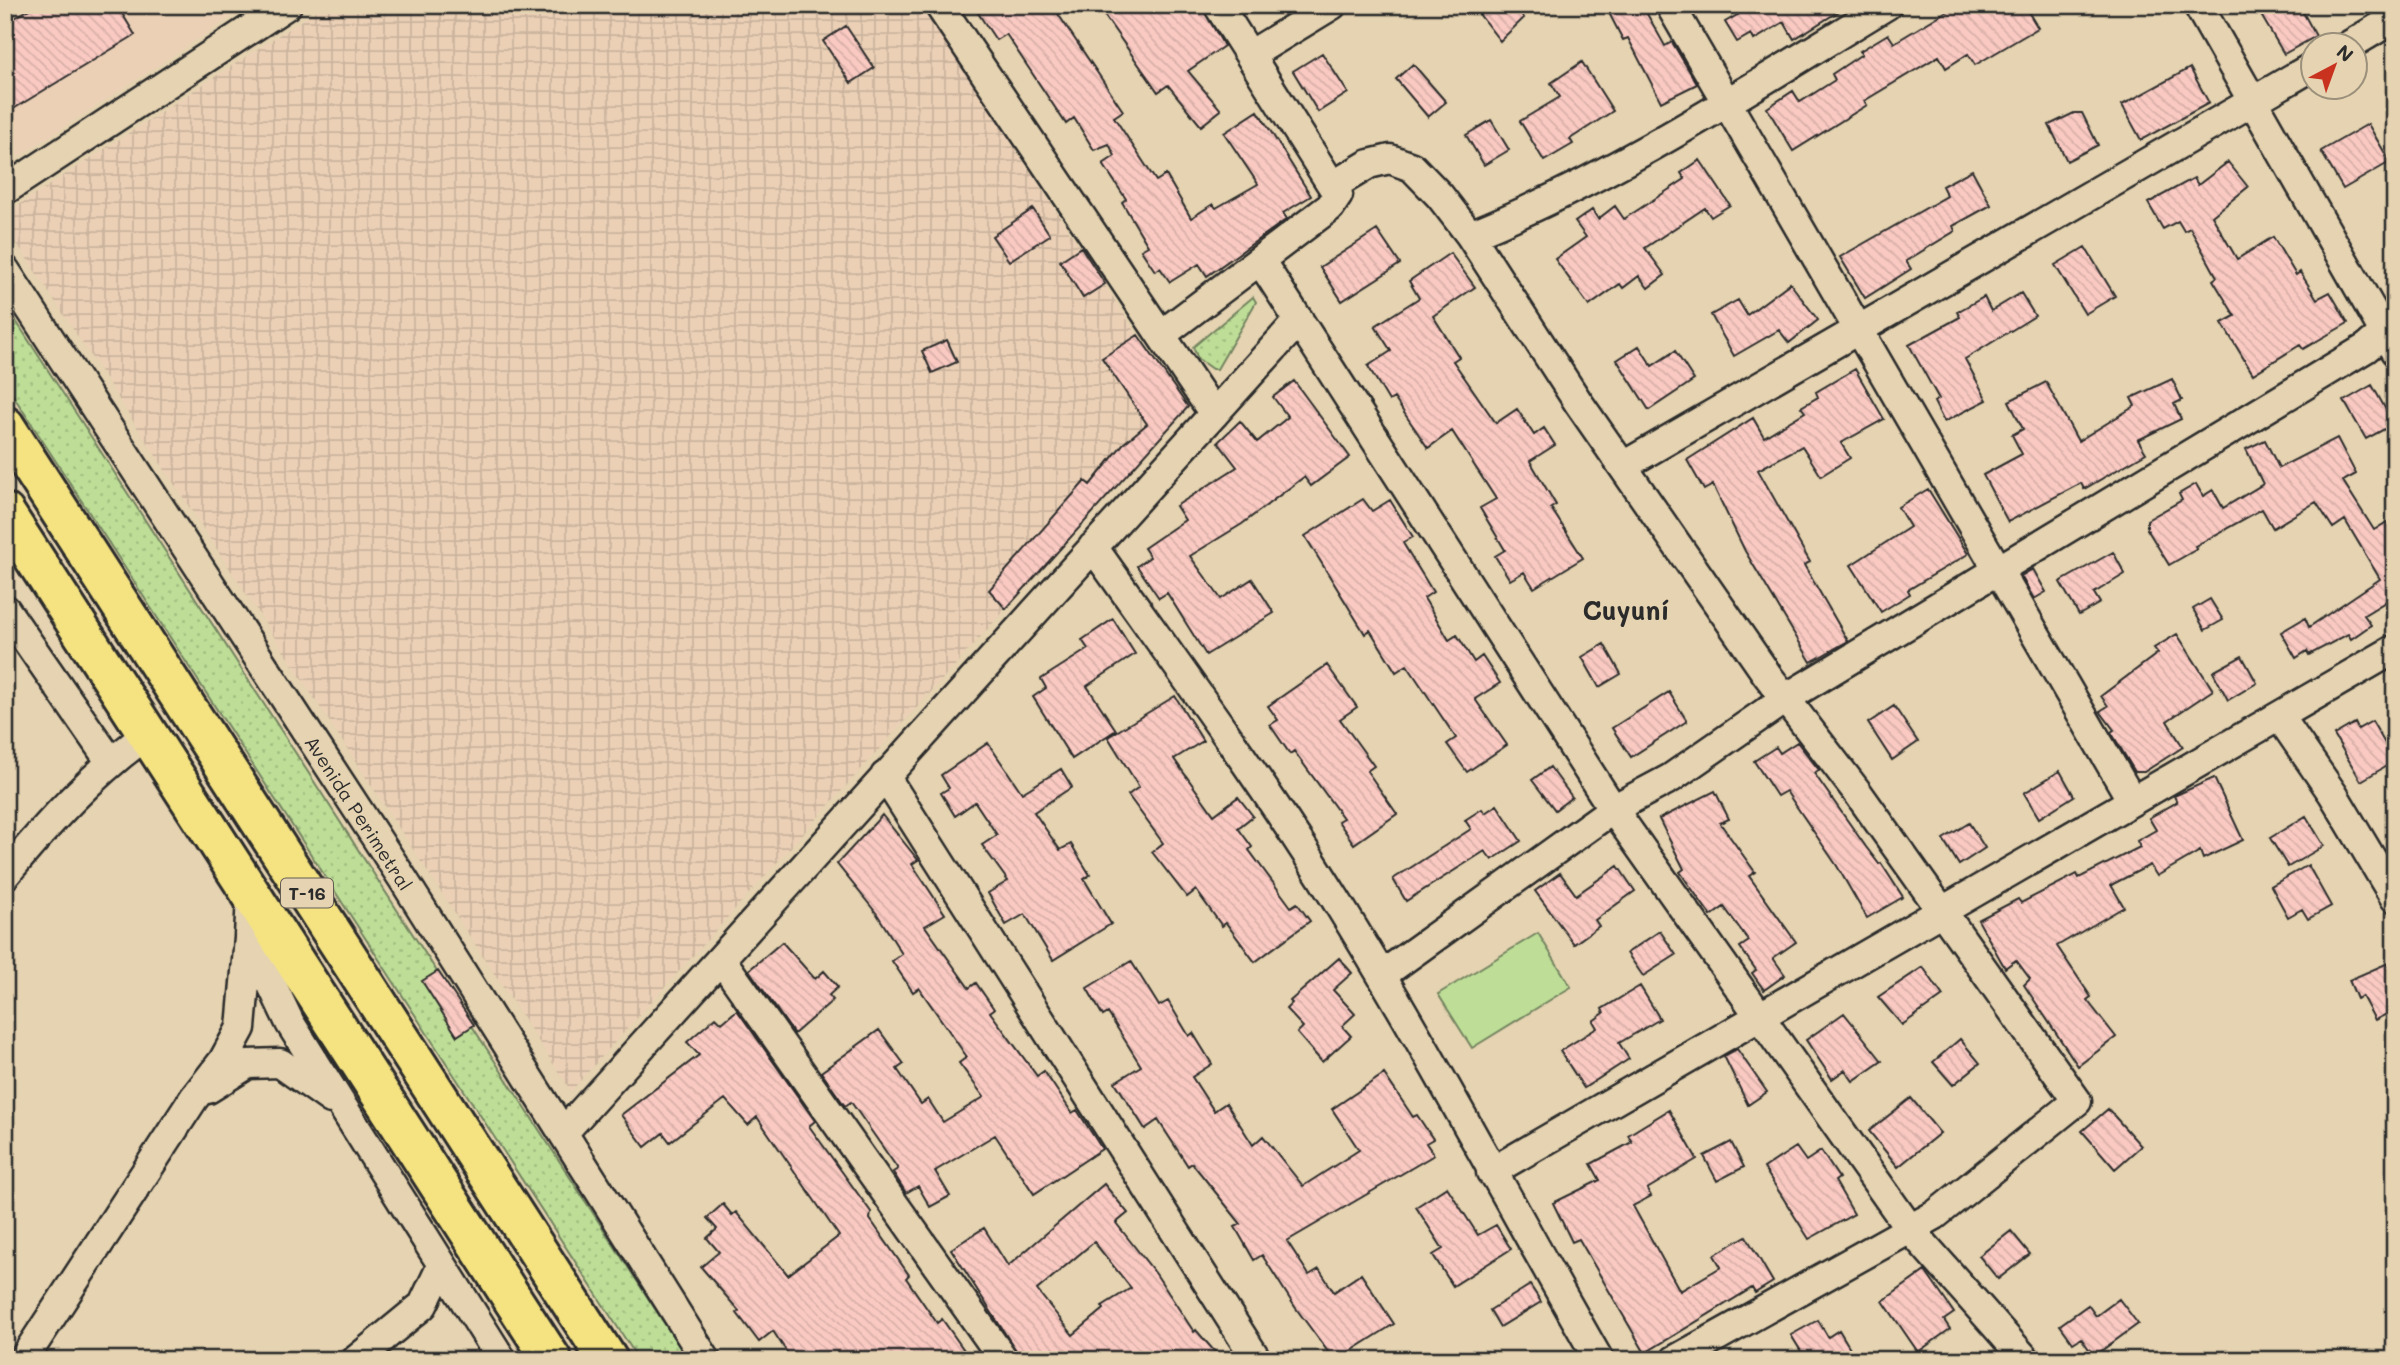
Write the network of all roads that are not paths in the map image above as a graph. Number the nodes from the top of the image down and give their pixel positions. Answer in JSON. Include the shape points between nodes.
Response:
{"nodes":[{"id":1,"x":287,"y":5,"type":"edge"},
{"id":2,"x":939,"y":5,"type":"edge"},
{"id":3,"x":1218,"y":5,"type":"edge"},
{"id":4,"x":1332,"y":5,"type":"edge"},
{"id":5,"x":1670,"y":5,"type":"edge"},
{"id":6,"x":1887,"y":5,"type":"edge"},
{"id":7,"x":2198,"y":5,"type":"edge"},
{"id":8,"x":2395,"y":18,"type":"edge"},
{"id":9,"x":2368,"y":34,"type":"edge"},
{"id":10,"x":1250,"y":55,"type":"junction"},
{"id":11,"x":2298,"y":75,"type":"edge"},
{"id":12,"x":1726,"y":102,"type":"junction"},
{"id":13,"x":2252,"y":102,"type":"junction"},
{"id":14,"x":1334,"y":185,"type":"junction"},
{"id":15,"x":5,"y":190,"type":"edge"},
{"id":16,"x":1470,"y":235,"type":"junction"},
{"id":17,"x":1261,"y":260,"type":"junction"},
{"id":18,"x":5,"y":270,"type":"edge"},
{"id":19,"x":1299,"y":320,"type":"junction"},
{"id":20,"x":1858,"y":330,"type":"junction"},
{"id":21,"x":1161,"y":335,"type":"junction"},
{"id":22,"x":2391,"y":336,"type":"edge"},
{"id":23,"x":1214,"y":414,"type":"junction"},
{"id":24,"x":5,"y":426,"type":"edge"},
{"id":25,"x":1623,"y":466,"type":"junction"},
{"id":26,"x":5,"y":513,"type":"edge"},
{"id":27,"x":1093,"y":547,"type":"junction"},
{"id":28,"x":1998,"y":571,"type":"junction"},
{"id":29,"x":5,"y":609,"type":"edge"},
{"id":30,"x":2395,"y":649,"type":"edge"},
{"id":31,"x":1786,"y":698,"type":"junction"},
{"id":32,"x":2280,"y":717,"type":"junction"},
{"id":33,"x":148,"y":734,"type":"junction"},
{"id":34,"x":110,"y":761,"type":"junction"},
{"id":35,"x":885,"y":776,"type":"junction"},
{"id":36,"x":2131,"y":799,"type":"junction"},
{"id":37,"x":1613,"y":809,"type":"junction"},
{"id":38,"x":5,"y":875,"type":"edge"},
{"id":39,"x":251,"y":894,"type":"junction"},
{"id":40,"x":2395,"y":898,"type":"edge"},
{"id":41,"x":1943,"y":912,"type":"junction"},
{"id":42,"x":249,"y":937,"type":"junction"},
{"id":43,"x":721,"y":959,"type":"junction"},
{"id":44,"x":1382,"y":975,"type":"junction"},
{"id":45,"x":1760,"y":1017,"type":"junction"},
{"id":46,"x":194,"y":1097,"type":"junction"},
{"id":47,"x":339,"y":1105,"type":"junction"},
{"id":48,"x":563,"y":1133,"type":"junction"},
{"id":49,"x":1491,"y":1172,"type":"junction"},
{"id":50,"x":1910,"y":1229,"type":"junction"},
{"id":51,"x":442,"y":1265,"type":"junction"},
{"id":52,"x":23,"y":1360,"type":"edge"},
{"id":53,"x":356,"y":1360,"type":"edge"},
{"id":54,"x":502,"y":1360,"type":"edge"},
{"id":55,"x":552,"y":1360,"type":"edge"},
{"id":56,"x":608,"y":1360,"type":"edge"},
{"id":57,"x":706,"y":1360,"type":"edge"},
{"id":58,"x":1004,"y":1360,"type":"edge"},
{"id":59,"x":1257,"y":1360,"type":"edge"},
{"id":60,"x":1599,"y":1360,"type":"edge"},
{"id":61,"x":1675,"y":1360,"type":"edge"},
{"id":62,"x":2026,"y":1360,"type":"edge"}],
"edges":[{"from":1,"to":15,"type":"street"},
{"from":2,"to":21,"type":"street"},
{"from":3,"to":10,"type":"street"},
{"from":4,"to":10,"type":"street"},
{"from":5,"to":12,"type":"street"},
{"from":6,"to":12,"type":"street"},
{"from":7,"to":13,"type":"street"},
{"from":8,"to":9,"type":"street"},
{"from":10,"to":14,"type":"street"},
{"from":11,"to":13,"type":"street"},
{"from":12,"to":16,"type":"street","via":[[1557,198]]},
{"from":12,"to":20,"type":"street"},
{"from":13,"to":20,"type":"street"},
{"from":13,"to":22,"type":"street"},
{"from":14,"to":16,"type":"street","via":[[1369,164],[1401,160],[1427,180]]},
{"from":14,"to":17,"type":"street","via":[[1338,195],[1330,207]]},
{"from":16,"to":25,"type":"street"},
{"from":17,"to":19,"type":"street"},
{"from":17,"to":21,"type":"street"},
{"from":18,"to":48,"type":"street","name":"Avenida Perimetral","via":[[403,879]]},
{"from":19,"to":23,"type":"street"},
{"from":19,"to":37,"type":"street"},
{"from":20,"to":25,"type":"street"},
{"from":20,"to":28,"type":"street"},
{"from":21,"to":23,"type":"street"},
{"from":22,"to":28,"type":"street"},
{"from":23,"to":27,"type":"street"},
{"from":24,"to":56,"type":"highway","number":"T-16"},
{"from":25,"to":31,"type":"street"},
{"from":26,"to":33,"type":"highway","number":"T-16"},
{"from":27,"to":35,"type":"street"},
{"from":27,"to":44,"type":"street","via":[[1276,809]]},
{"from":28,"to":31,"type":"street"},
{"from":28,"to":36,"type":"street"},
{"from":29,"to":34,"type":"street"},
{"from":30,"to":32,"type":"street"},
{"from":31,"to":37,"type":"street","via":[[1671,778]]},
{"from":31,"to":41,"type":"street"},
{"from":32,"to":36,"type":"street"},
{"from":32,"to":40,"type":"street"},
{"from":33,"to":34,"type":"street"},
{"from":33,"to":39,"type":"highway","number":"T-16"},
{"from":34,"to":38,"type":"street","via":[[61,808]]},
{"from":35,"to":43,"type":"street"},
{"from":35,"to":59,"type":"street"},
{"from":36,"to":41,"type":"street"},
{"from":37,"to":44,"type":"street"},
{"from":37,"to":45,"type":"street"},
{"from":39,"to":42,"type":"street"},
{"from":39,"to":55,"type":"highway","number":"T-16"},
{"from":41,"to":45,"type":"street"},
{"from":41,"to":50,"type":"street","via":[[2077,1101],[1935,1215]]},
{"from":42,"to":46,"type":"street","via":[[241,1028],[223,1061]]},
{"from":42,"to":47,"type":"street","via":[[290,1023]]},
{"from":43,"to":48,"type":"street"},
{"from":43,"to":58,"type":"street"},
{"from":44,"to":49,"type":"street"},
{"from":45,"to":49,"type":"street"},
{"from":45,"to":50,"type":"street"},
{"from":46,"to":47,"type":"street","via":[[248,1064],[281,1063]]},
{"from":46,"to":52,"type":"street"},
{"from":47,"to":51,"type":"street"},
{"from":48,"to":57,"type":"street","name":"Avenida Perimetral"},
{"from":49,"to":60,"type":"street"},
{"from":50,"to":61,"type":"street"},
{"from":50,"to":62,"type":"street"},
{"from":51,"to":53,"type":"street","via":[[423,1305]]},
{"from":51,"to":54,"type":"street"}]}
